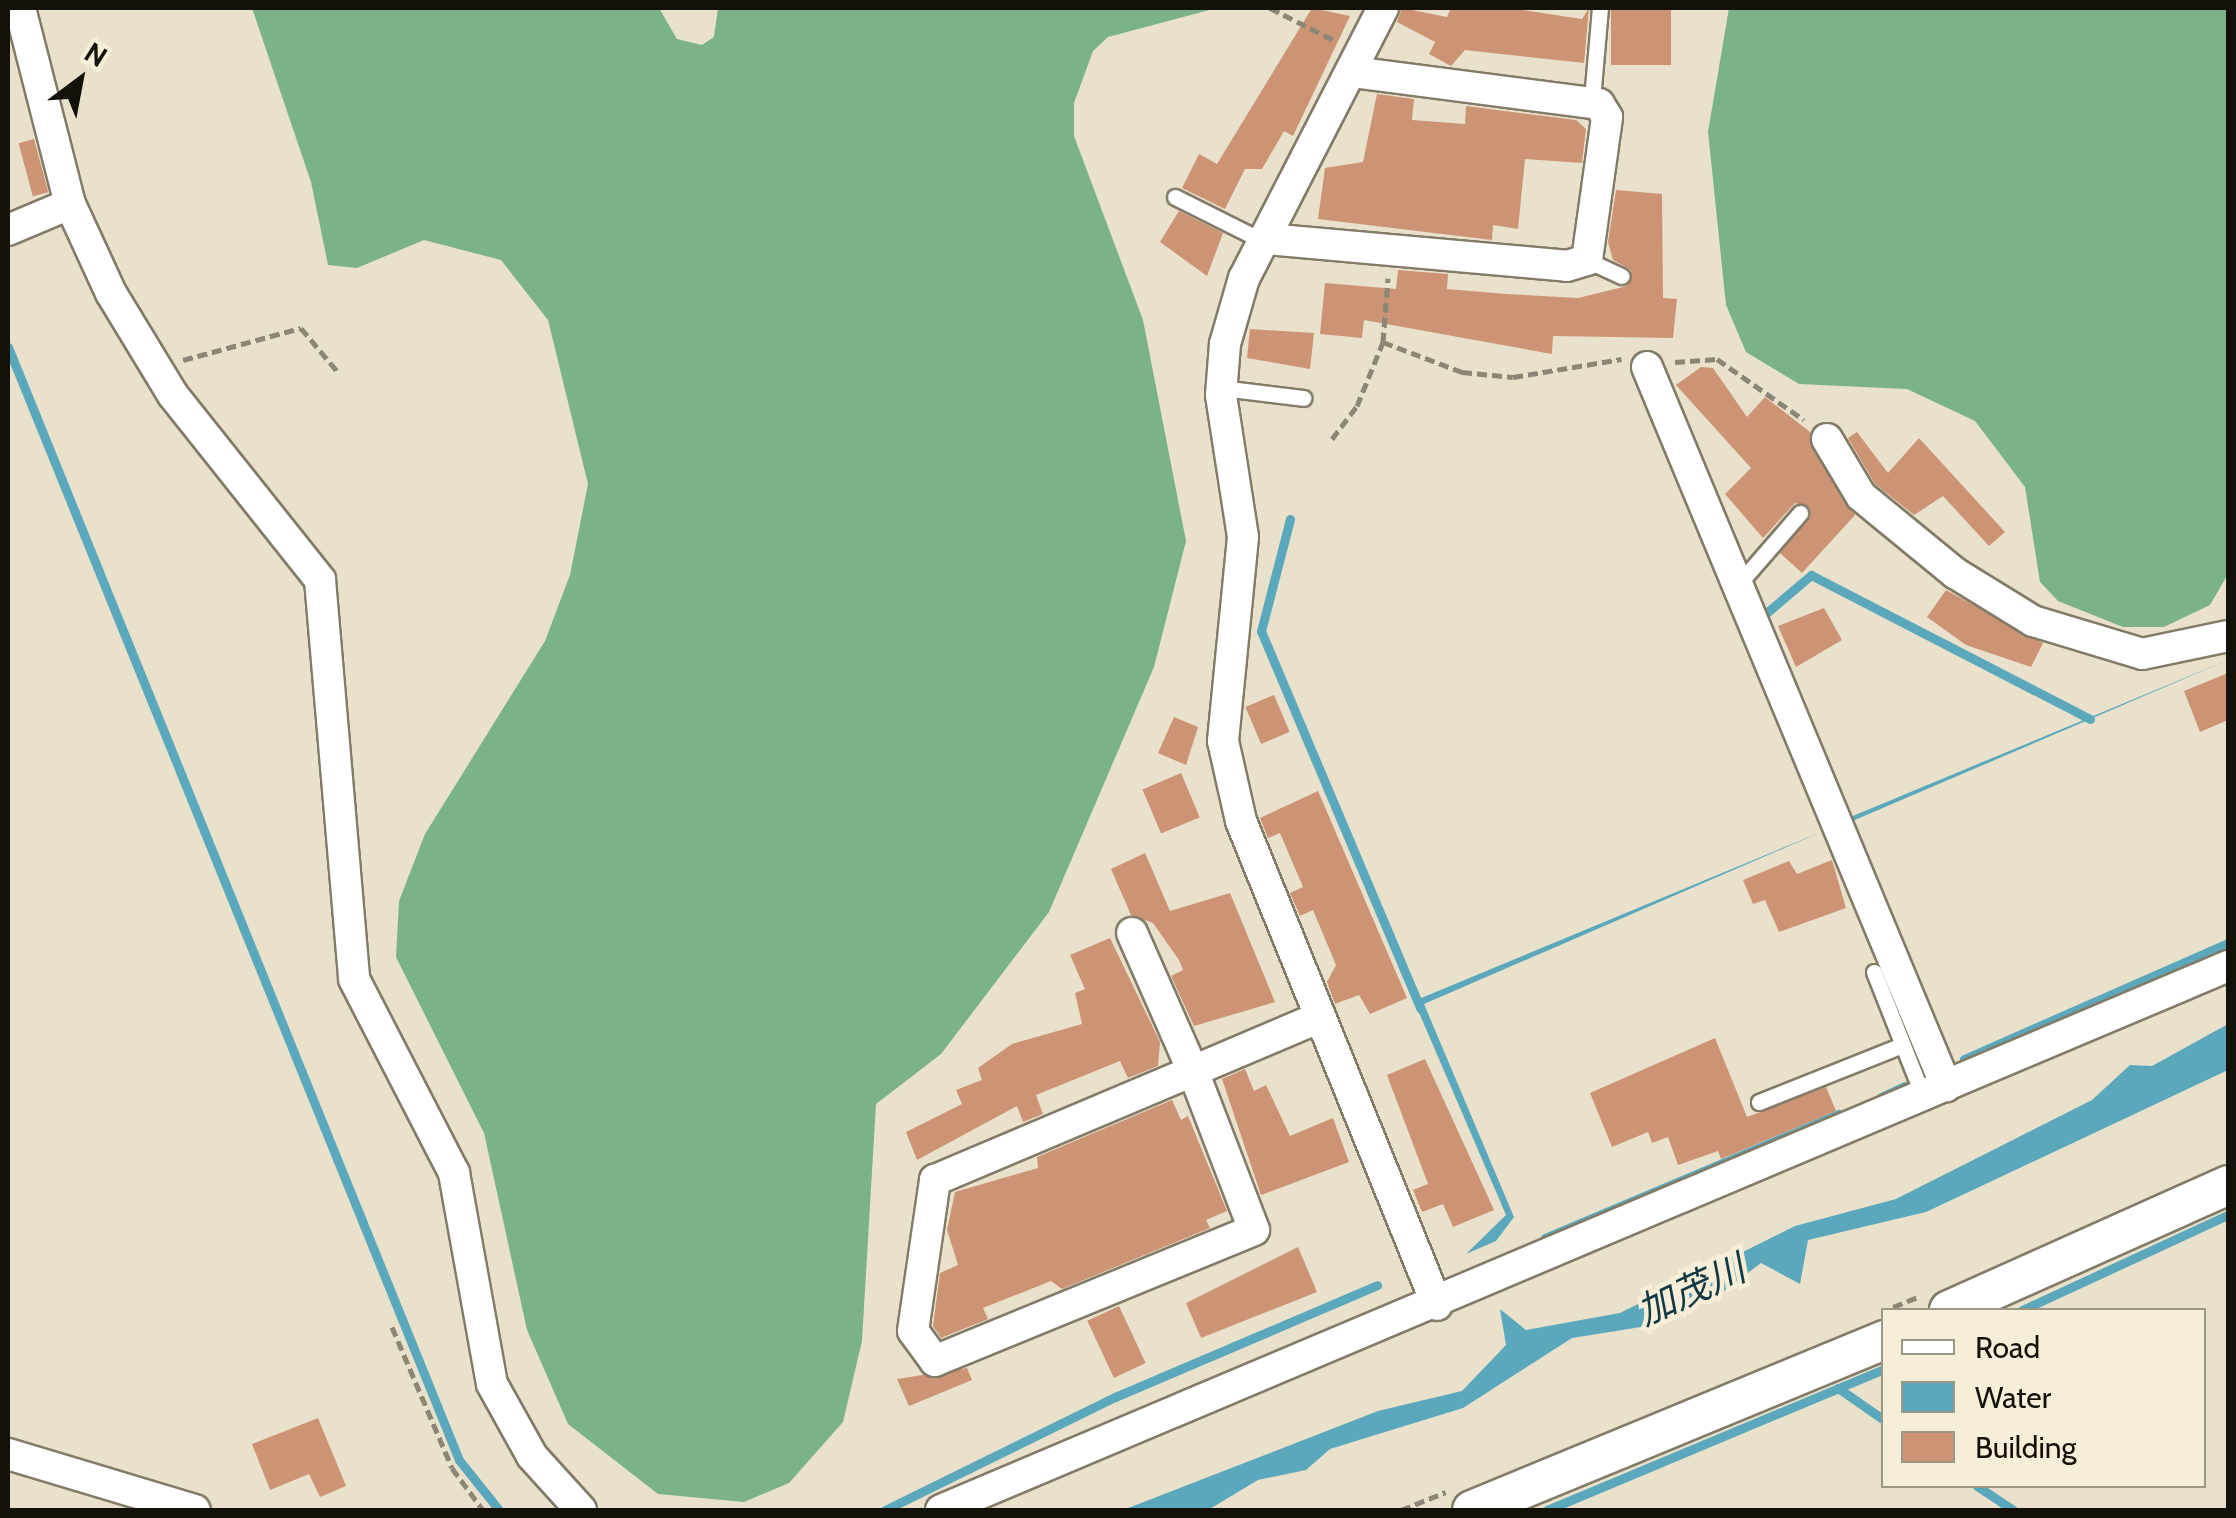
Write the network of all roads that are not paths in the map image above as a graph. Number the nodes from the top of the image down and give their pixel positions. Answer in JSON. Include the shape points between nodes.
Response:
{"nodes":[{"id":1,"x":20,"y":8,"type":"edge"},
{"id":2,"x":1383,"y":8,"type":"edge"},
{"id":3,"x":1600,"y":8,"type":"edge"},
{"id":4,"x":1355,"y":62,"type":"junction"},
{"id":5,"x":1592,"y":99,"type":"junction"},
{"id":6,"x":1175,"y":197,"type":"dead end"},
{"id":7,"x":70,"y":204,"type":"junction"},
{"id":8,"x":8,"y":230,"type":"edge"},
{"id":9,"x":1266,"y":240,"type":"junction"},
{"id":10,"x":1587,"y":260,"type":"junction"},
{"id":11,"x":1621,"y":276,"type":"dead end"},
{"id":12,"x":1648,"y":367,"type":"road end"},
{"id":13,"x":1222,"y":388,"type":"junction"},
{"id":14,"x":1303,"y":398,"type":"dead end"},
{"id":15,"x":1827,"y":440,"type":"road end"},
{"id":16,"x":1800,"y":513,"type":"dead end"},
{"id":17,"x":1736,"y":587,"type":"junction"},
{"id":18,"x":2228,"y":636,"type":"edge"},
{"id":19,"x":1132,"y":933,"type":"dead end"},
{"id":20,"x":1874,"y":972,"type":"dead end"},
{"id":21,"x":2225,"y":982,"type":"edge"},
{"id":22,"x":1318,"y":1018,"type":"junction"},
{"id":23,"x":1902,"y":1045,"type":"junction"},
{"id":24,"x":1194,"y":1071,"type":"junction"},
{"id":25,"x":1934,"y":1091,"type":"junction"},
{"id":26,"x":1759,"y":1102,"type":"dead end"},
{"id":27,"x":2228,"y":1184,"type":"edge"},
{"id":28,"x":1437,"y":1305,"type":"junction"},
{"id":29,"x":1952,"y":1308,"type":"edge"},
{"id":30,"x":1881,"y":1341,"type":"edge"},
{"id":31,"x":8,"y":1454,"type":"edge"},
{"id":32,"x":194,"y":1510,"type":"edge"},
{"id":33,"x":581,"y":1510,"type":"edge"},
{"id":34,"x":941,"y":1510,"type":"edge"},
{"id":35,"x":1472,"y":1510,"type":"edge"}],
"edges":[{"from":1,"to":7,"type":"street"},
{"from":2,"to":4,"type":"street"},
{"from":3,"to":5,"type":"lane"},
{"from":4,"to":5,"type":"street"},
{"from":4,"to":9,"type":"street"},
{"from":5,"to":10,"type":"street","via":[[1607,117]]},
{"from":6,"to":9,"type":"lane"},
{"from":7,"to":8,"type":"street"},
{"from":7,"to":33,"type":"street","via":[[156,366],[320,580],[354,979],[454,1173],[492,1384],[532,1456]]},
{"from":9,"to":10,"type":"street"},
{"from":9,"to":13,"type":"street","via":[[1230,328]]},
{"from":10,"to":11,"type":"lane"},
{"from":12,"to":17,"type":"street"},
{"from":13,"to":14,"type":"lane"},
{"from":13,"to":22,"type":"street","via":[[1243,537],[1224,741],[1241,820]]},
{"from":15,"to":18,"type":"street","via":[[1861,496],[1955,573],[2032,621],[2142,654]]},
{"from":16,"to":17,"type":"lane"},
{"from":17,"to":25,"type":"street"},
{"from":19,"to":24,"type":"street"},
{"from":20,"to":23,"type":"lane"},
{"from":21,"to":25,"type":"street"},
{"from":22,"to":24,"type":"street"},
{"from":22,"to":28,"type":"street"},
{"from":23,"to":25,"type":"lane"},
{"from":23,"to":26,"type":"lane"},
{"from":24,"to":24,"type":"street","via":[[1254,1230],[950,1362],[920,1350],[913,1331],[935,1180]]},
{"from":25,"to":28,"type":"street"},
{"from":27,"to":29,"type":"street"},
{"from":28,"to":34,"type":"street"},
{"from":30,"to":35,"type":"street"},
{"from":31,"to":32,"type":"street"}]}
